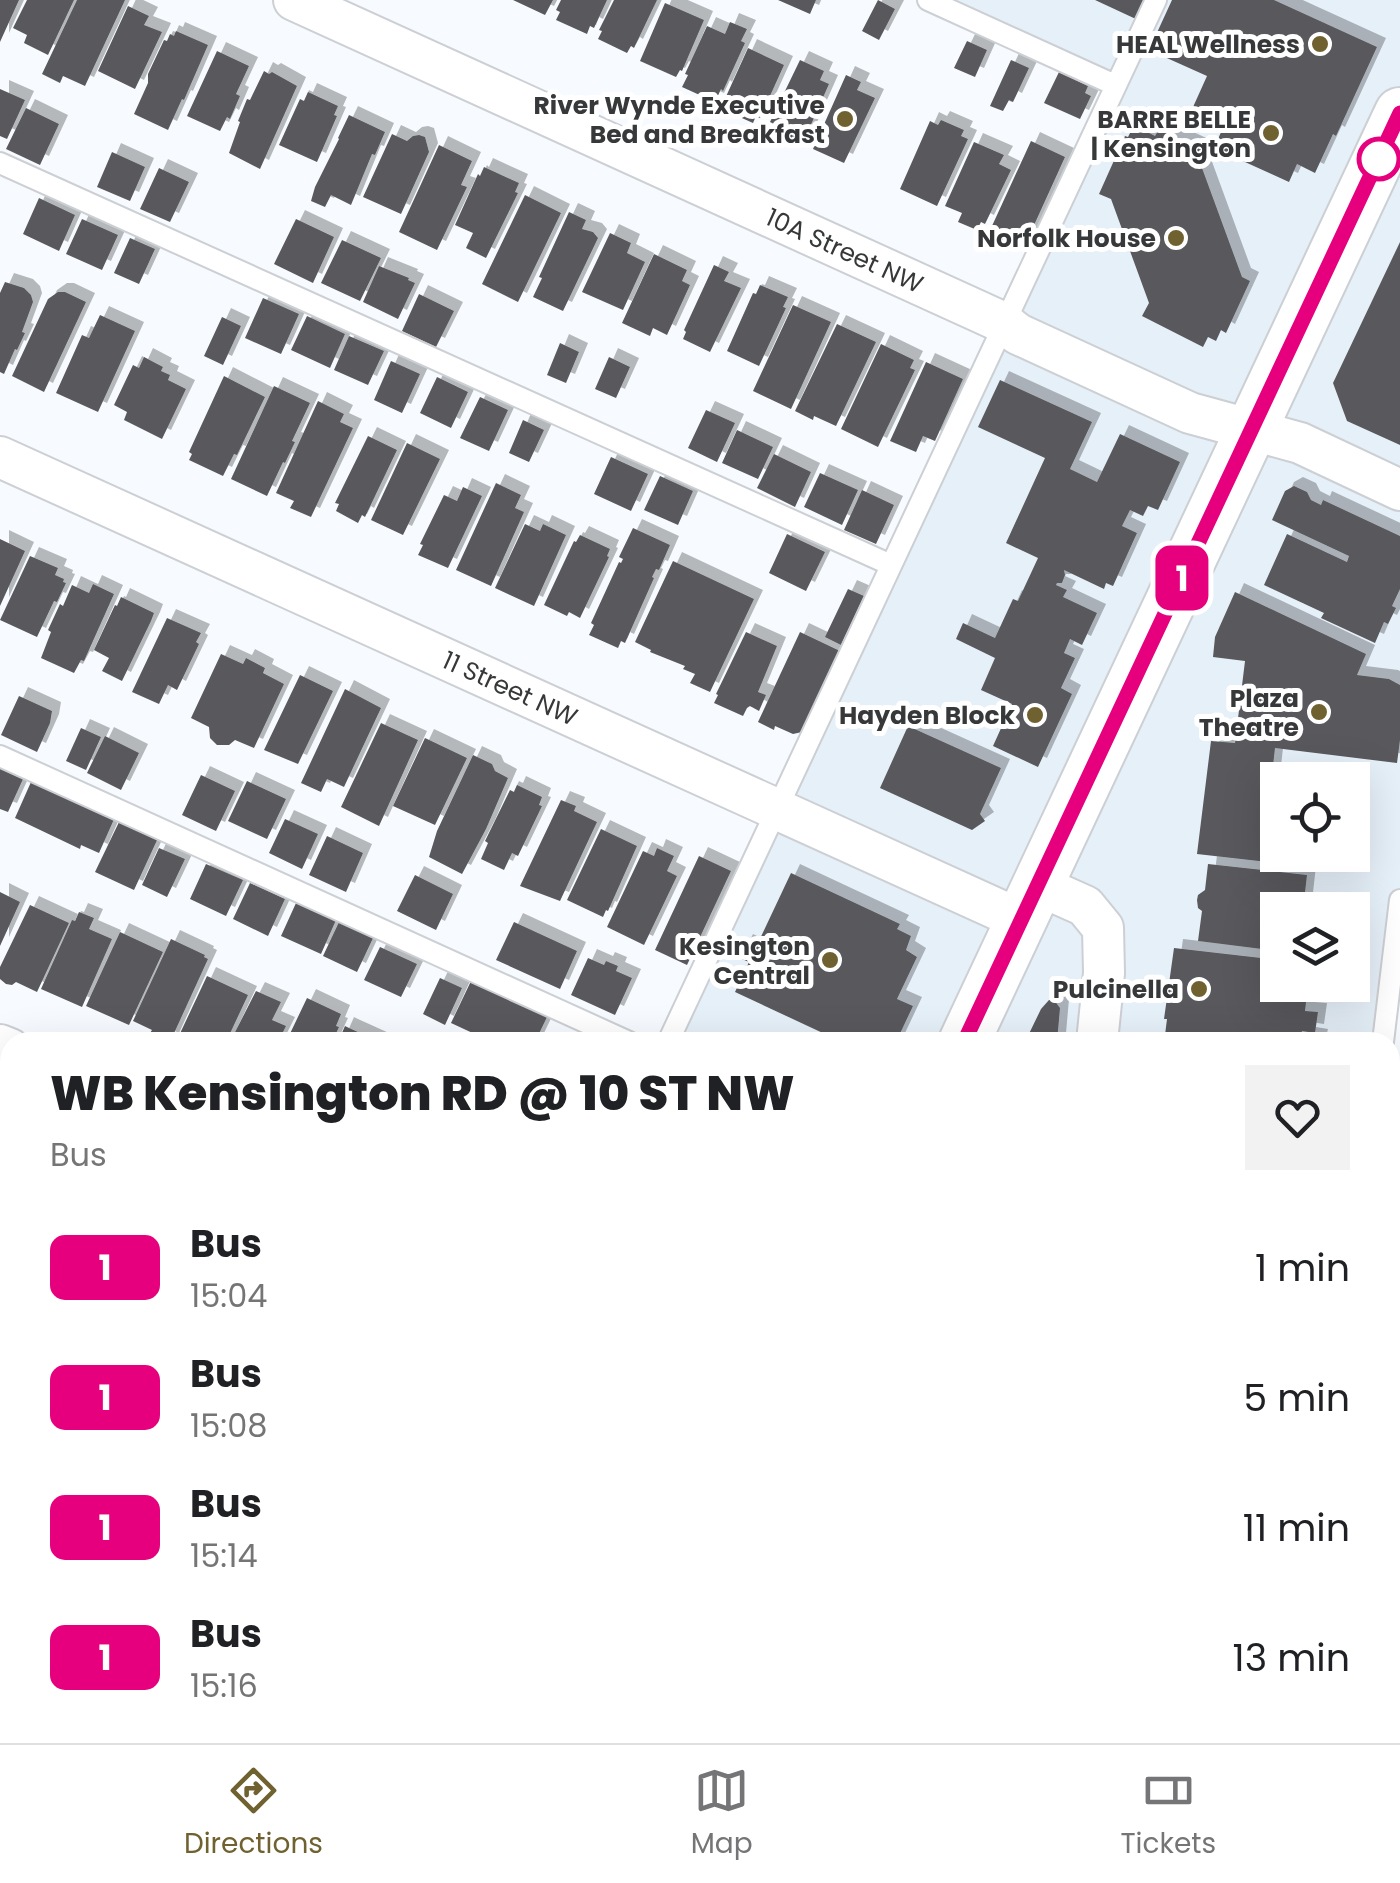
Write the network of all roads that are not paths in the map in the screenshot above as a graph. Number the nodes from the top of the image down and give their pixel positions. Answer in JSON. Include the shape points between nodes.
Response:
{"nodes":[{"id":1,"x":294,"y":0,"type":"edge"},
{"id":2,"x":928,"y":0,"type":"edge"},
{"id":3,"x":1156,"y":0,"type":"edge"},
{"id":4,"x":1115,"y":85,"type":"junction"},
{"id":5,"x":1400,"y":113,"type":"edge"},
{"id":6,"x":0,"y":163,"type":"edge"},
{"id":7,"x":1004,"y":323,"type":"junction"},
{"id":8,"x":1252,"y":428,"type":"junction"},
{"id":9,"x":0,"y":456,"type":"edge"},
{"id":10,"x":1400,"y":490,"type":"edge"},
{"id":11,"x":892,"y":565,"type":"junction"},
{"id":12,"x":0,"y":756,"type":"edge"},
{"id":13,"x":779,"y":809,"type":"junction"},
{"id":14,"x":1400,"y":900,"type":"edge"},
{"id":15,"x":1030,"y":902,"type":"junction"},
{"id":16,"x":608,"y":1032,"type":"edge"},
{"id":17,"x":673,"y":1032,"type":"edge"},
{"id":18,"x":969,"y":1032,"type":"edge"},
{"id":19,"x":1098,"y":1032,"type":"edge"},
{"id":20,"x":1384,"y":1032,"type":"edge"}],
"edges":[{"from":1,"to":7,"type":"street","name":"10A Street NW"},
{"from":2,"to":4,"type":"lane"},
{"from":3,"to":4,"type":"lane"},
{"from":4,"to":7,"type":"lane"},
{"from":5,"to":8,"type":"street"},
{"from":6,"to":11,"type":"lane"},
{"from":7,"to":8,"type":"street","name":"10A Street NW","via":[[1190,413]]},
{"from":7,"to":11,"type":"lane"},
{"from":8,"to":10,"type":"street","name":"10A Street NW"},
{"from":8,"to":15,"type":"street"},
{"from":9,"to":13,"type":"street","name":"11 Street NW"},
{"from":11,"to":13,"type":"lane"},
{"from":12,"to":16,"type":"lane"},
{"from":13,"to":15,"type":"street","name":"11 Street NW"},
{"from":13,"to":17,"type":"lane"},
{"from":14,"to":20,"type":"lane"},
{"from":15,"to":18,"type":"street"},
{"from":15,"to":19,"type":"street","name":"11 Street NW","via":[[1084,906],[1103,928]]}]}
